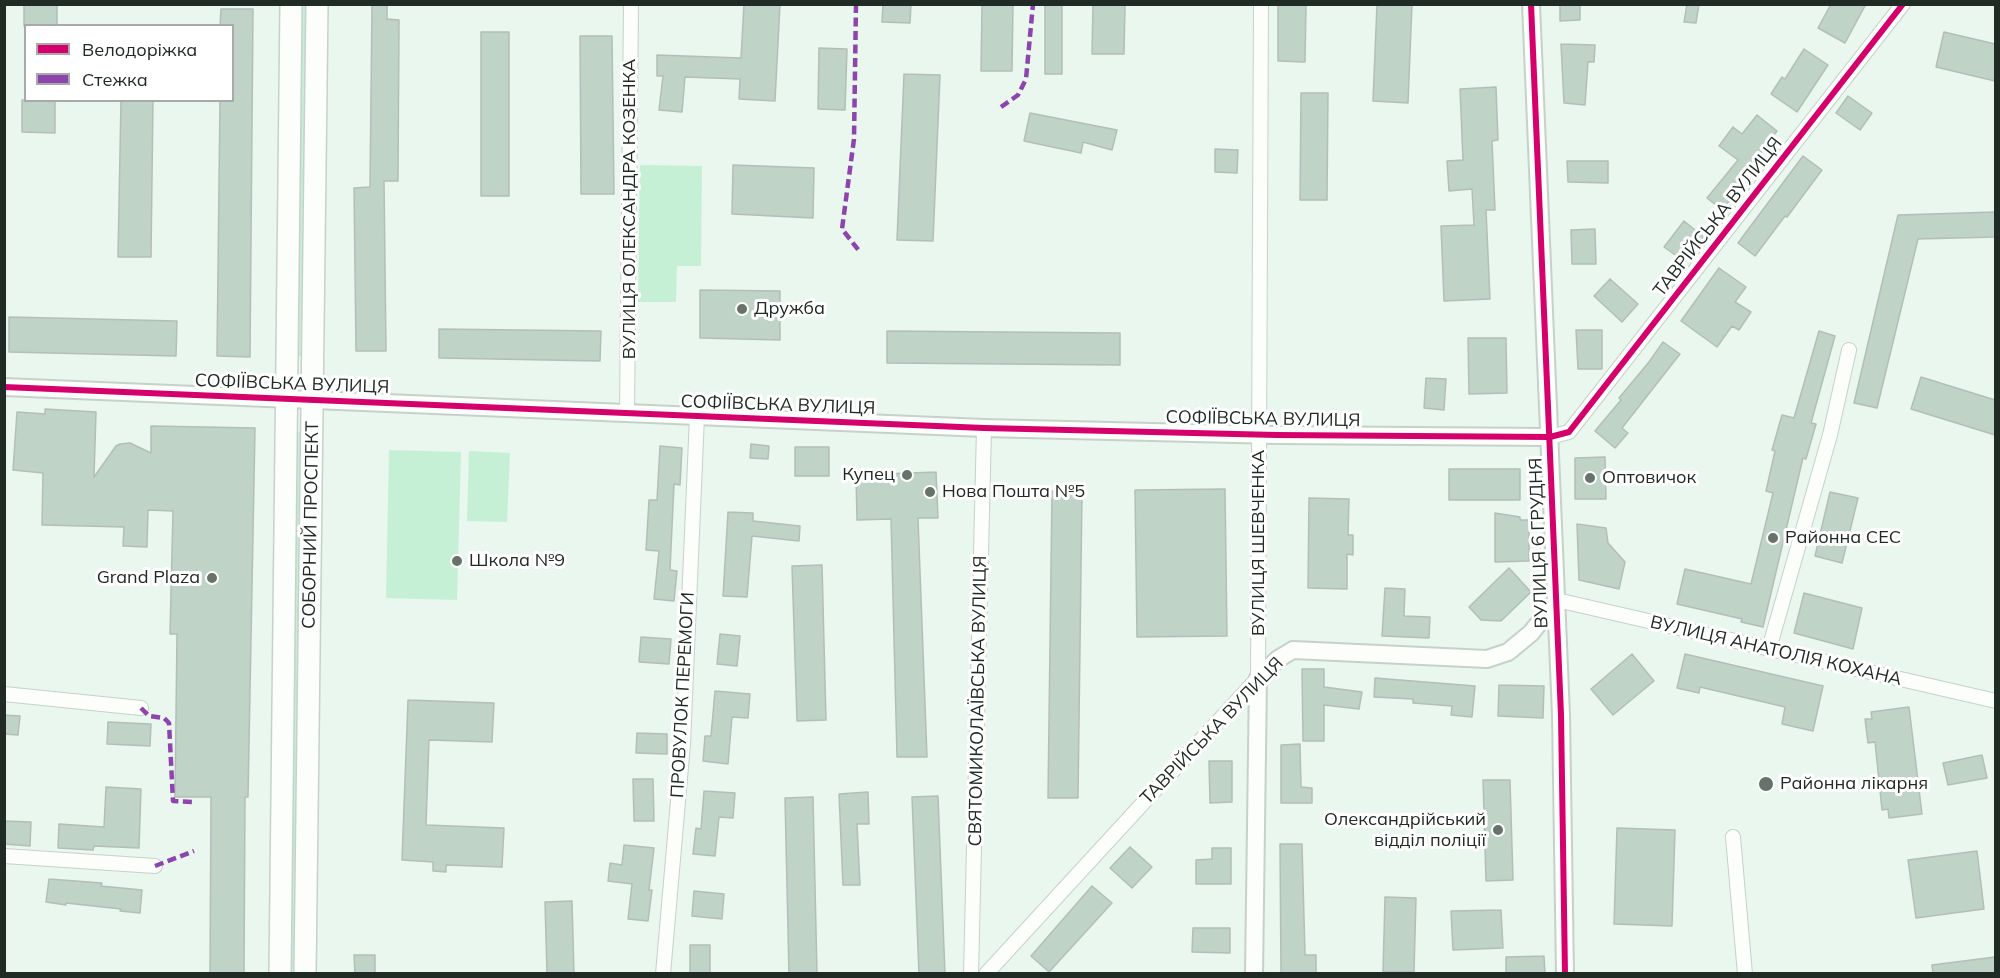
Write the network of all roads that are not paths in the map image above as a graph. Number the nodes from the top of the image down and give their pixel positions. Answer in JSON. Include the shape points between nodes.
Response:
{"nodes":[{"id":1,"x":291,"y":4,"type":"edge"},
{"id":2,"x":317,"y":4,"type":"edge"},
{"id":3,"x":631,"y":4,"type":"edge"},
{"id":4,"x":1261,"y":4,"type":"edge"},
{"id":5,"x":1531,"y":4,"type":"edge"},
{"id":6,"x":1903,"y":4,"type":"edge"},
{"id":7,"x":1849,"y":350,"type":"dead end"},
{"id":8,"x":4,"y":387,"type":"edge"},
{"id":9,"x":286,"y":399,"type":"junction"},
{"id":10,"x":312,"y":400,"type":"junction"},
{"id":11,"x":627,"y":413,"type":"junction"},
{"id":12,"x":697,"y":416,"type":"junction"},
{"id":13,"x":984,"y":428,"type":"junction"},
{"id":14,"x":1259,"y":434,"type":"junction"},
{"id":15,"x":1550,"y":437,"type":"junction"},
{"id":16,"x":1557,"y":600,"type":"junction"},
{"id":17,"x":1769,"y":649,"type":"junction"},
{"id":18,"x":1258,"y":678,"type":"junction"},
{"id":19,"x":4,"y":694,"type":"edge"},
{"id":20,"x":1995,"y":701,"type":"edge"},
{"id":21,"x":141,"y":708,"type":"dead end"},
{"id":22,"x":1733,"y":837,"type":"dead end"},
{"id":23,"x":4,"y":856,"type":"edge"},
{"id":24,"x":154,"y":866,"type":"dead end"},
{"id":25,"x":280,"y":974,"type":"edge"},
{"id":26,"x":305,"y":974,"type":"edge"},
{"id":27,"x":663,"y":974,"type":"edge"},
{"id":28,"x":971,"y":974,"type":"edge"},
{"id":29,"x":986,"y":974,"type":"edge"},
{"id":30,"x":1254,"y":974,"type":"edge"},
{"id":31,"x":1565,"y":974,"type":"edge"},
{"id":32,"x":1745,"y":974,"type":"edge"}],
"edges":[{"from":1,"to":9,"type":"main road","name":"СОБОРНИЙ ПРОСПЕКТ"},
{"from":2,"to":10,"type":"main road","name":"СОБОРНИЙ ПРОСПЕКТ"},
{"from":3,"to":11,"type":"street","name":"ВУЛИЦЯ ОЛЕКСАНДРА КОЗЕНКА"},
{"from":4,"to":14,"type":"street","name":"ВУЛИЦЯ ШЕВЧЕНКА"},
{"from":5,"to":15,"type":"street","name":"ВУЛИЦЯ 6 ГРУДНЯ"},
{"from":6,"to":15,"type":"street","name":"ТАВРІЙСЬКА ВУЛИЦЯ","via":[[1569,432]]},
{"from":7,"to":17,"type":"street","via":[[1830,435]]},
{"from":8,"to":9,"type":"street","name":"СОФІЇВСЬКА ВУЛИЦЯ"},
{"from":9,"to":10,"type":"street","name":"СОФІЇВСЬКА ВУЛИЦЯ"},
{"from":9,"to":25,"type":"main road","name":"СОБОРНИЙ ПРОСПЕКТ"},
{"from":10,"to":11,"type":"street","name":"СОФІЇВСЬКА ВУЛИЦЯ"},
{"from":10,"to":26,"type":"main road","name":"СОБОРНИЙ ПРОСПЕКТ"},
{"from":11,"to":12,"type":"street","name":"СОФІЇВСЬКА ВУЛИЦЯ"},
{"from":12,"to":13,"type":"street","name":"СОФІЇВСЬКА ВУЛИЦЯ"},
{"from":12,"to":27,"type":"street","name":"ПРОВУЛОК ПЕРЕМОГИ","via":[[682,744]]},
{"from":13,"to":14,"type":"street","name":"СОФІЇВСЬКА ВУЛИЦЯ"},
{"from":13,"to":28,"type":"street","name":"СВЯТОМИКОЛАЇВСЬКА ВУЛИЦЯ"},
{"from":14,"to":15,"type":"street","name":"СОФІЇВСЬКА ВУЛИЦЯ"},
{"from":14,"to":18,"type":"street","name":"ВУЛИЦЯ ШЕВЧЕНКА"},
{"from":15,"to":16,"type":"street","name":"ВУЛИЦЯ 6 ГРУДНЯ"},
{"from":16,"to":17,"type":"street","name":"ВУЛИЦЯ АНАТОЛІЯ КОХАНА"},
{"from":16,"to":18,"type":"street","name":"ТАВРІЙСЬКА ВУЛИЦЯ","via":[[1531,633],[1508,652],[1487,659],[1293,650]]},
{"from":16,"to":31,"type":"street","name":"ВУЛИЦЯ 6 ГРУДНЯ"},
{"from":17,"to":20,"type":"street","name":"ВУЛИЦЯ АНАТОЛІЯ КОХАНА"},
{"from":18,"to":29,"type":"street","name":"ТАВРІЙСЬКА ВУЛИЦЯ"},
{"from":18,"to":30,"type":"street","name":"ВУЛИЦЯ ШЕВЧЕНКА"},
{"from":19,"to":21,"type":"street"},
{"from":22,"to":32,"type":"street"},
{"from":23,"to":24,"type":"street"}]}
